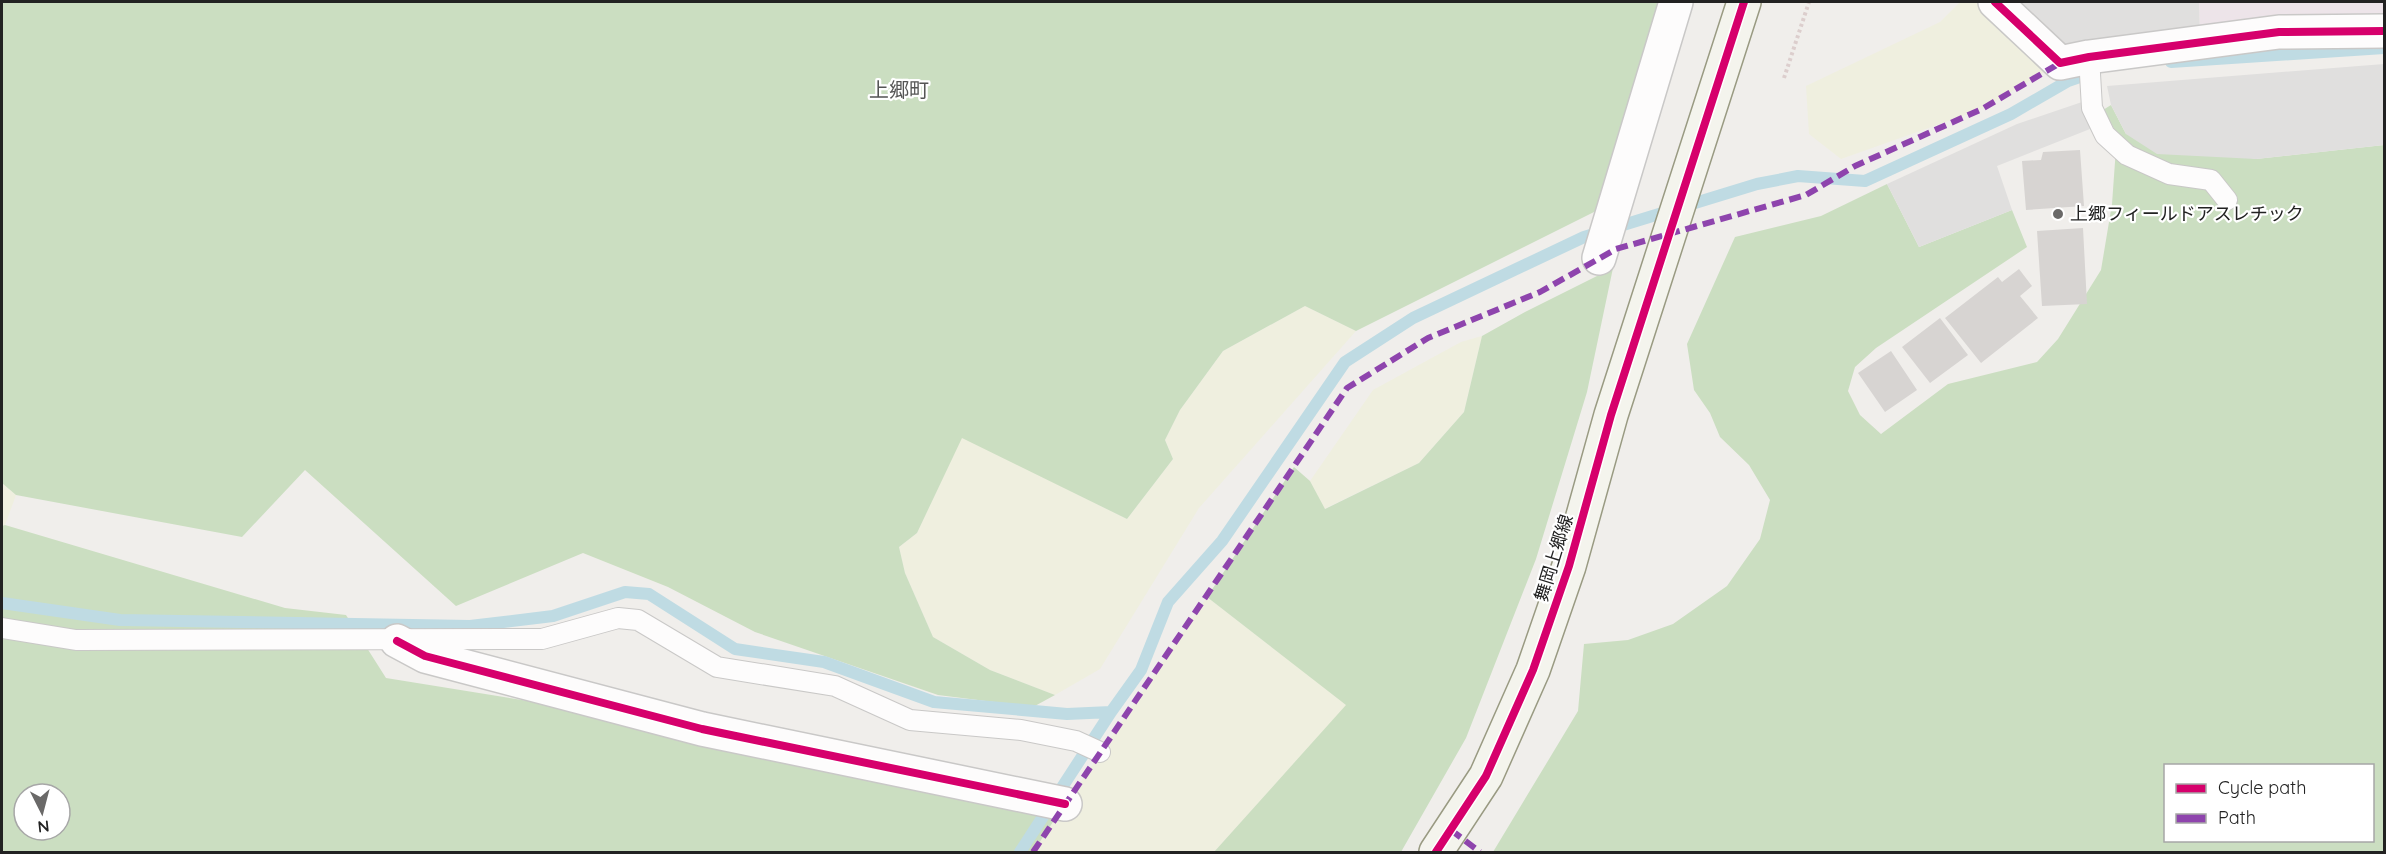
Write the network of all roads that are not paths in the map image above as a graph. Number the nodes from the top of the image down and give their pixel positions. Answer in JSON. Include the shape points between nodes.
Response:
{"nodes":[{"id":1,"x":1676,"y":2,"type":"edge"},
{"id":2,"x":1744,"y":2,"type":"edge"},
{"id":3,"x":1995,"y":2,"type":"edge"},
{"id":4,"x":2385,"y":31,"type":"edge"},
{"id":5,"x":2090,"y":65,"type":"junction"},
{"id":6,"x":2227,"y":200,"type":"dead end"},
{"id":7,"x":1599,"y":257,"type":"dead end"},
{"id":8,"x":2,"y":628,"type":"edge"},
{"id":9,"x":397,"y":641,"type":"junction"},
{"id":10,"x":1099,"y":752,"type":"dead end"},
{"id":11,"x":1064,"y":804,"type":"dead end"},
{"id":12,"x":1436,"y":852,"type":"edge"}],
"edges":[{"from":1,"to":7,"type":"street"},
{"from":2,"to":12,"type":"street","name":"舞岡上郷線","via":[[1611,416],[1569,566],[1533,670],[1486,776]]},
{"from":3,"to":5,"type":"street","via":[[2060,63]]},
{"from":4,"to":5,"type":"street","via":[[2279,32]]},
{"from":5,"to":6,"type":"lane","via":[[2092,108],[2105,135],[2127,155],[2169,174],[2211,180]]},
{"from":8,"to":9,"type":"lane","via":[[76,640]]},
{"from":9,"to":10,"type":"lane","via":[[542,639],[618,618],[638,620],[717,667],[835,686],[910,720],[1020,730],[1076,741]]},
{"from":9,"to":11,"type":"street","via":[[425,656],[702,729]]}]}
